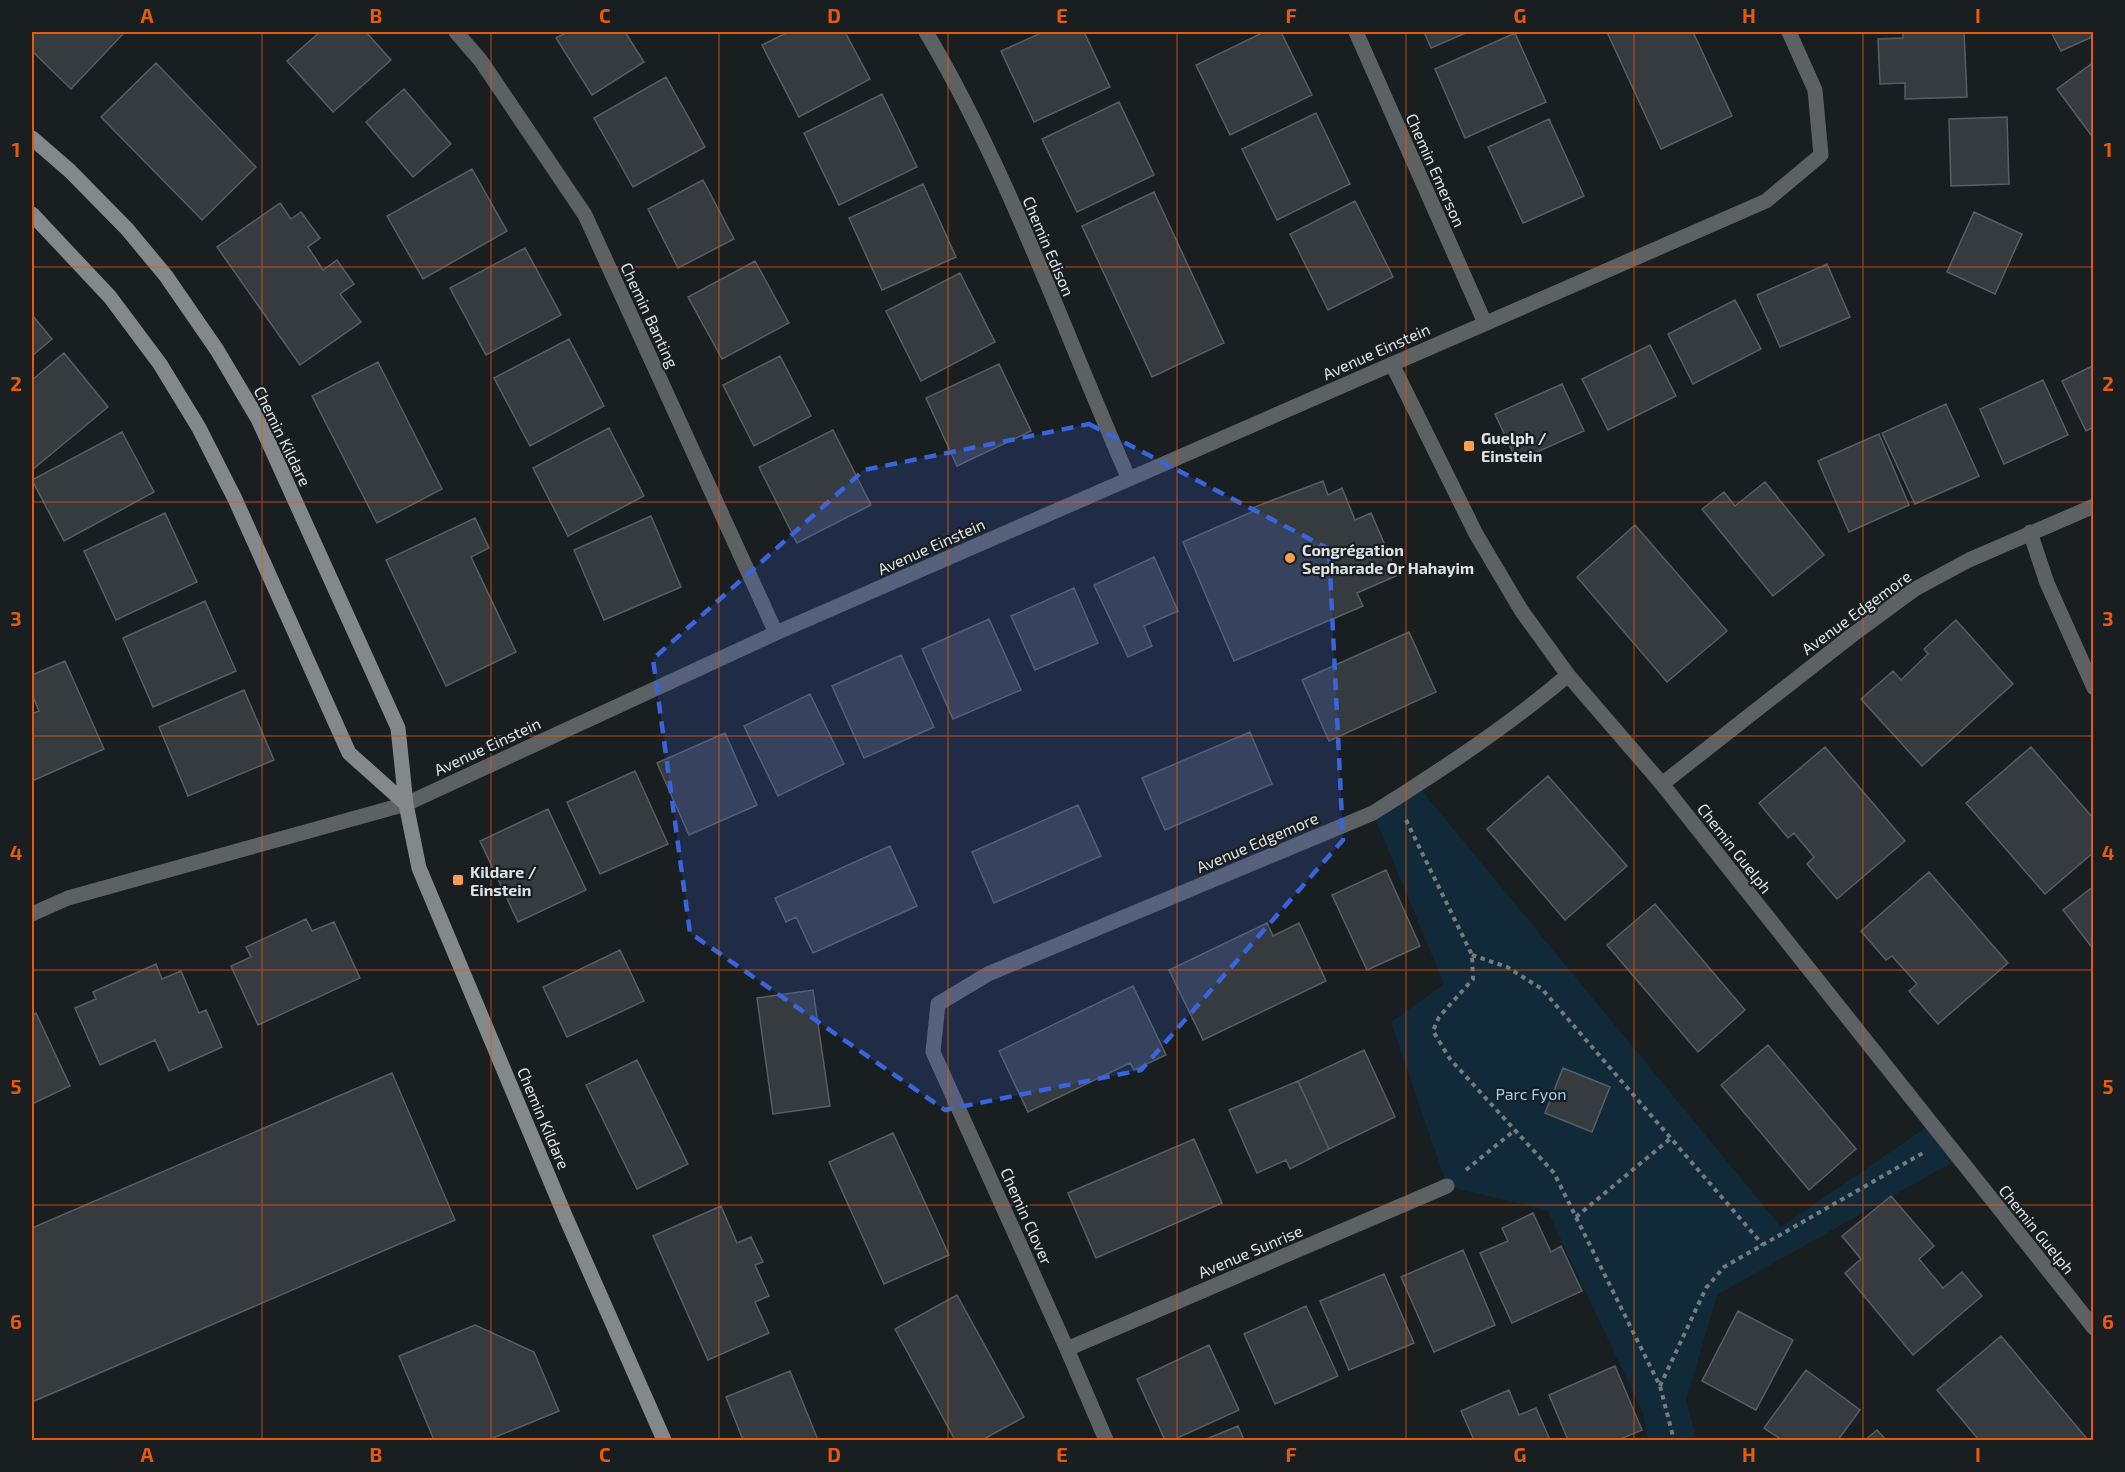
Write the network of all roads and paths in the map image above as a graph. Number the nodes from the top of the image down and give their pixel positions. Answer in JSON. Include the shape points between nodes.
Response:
{"nodes":[{"id":1,"x":456,"y":32,"type":"edge"},
{"id":2,"x":926,"y":32,"type":"edge"},
{"id":3,"x":1356,"y":32,"type":"edge"},
{"id":4,"x":1790,"y":32,"type":"edge"},
{"id":5,"x":32,"y":138,"type":"edge"},
{"id":6,"x":32,"y":214,"type":"edge"},
{"id":7,"x":1485,"y":323,"type":"junction"},
{"id":8,"x":1392,"y":364,"type":"junction"},
{"id":9,"x":1129,"y":479,"type":"junction"},
{"id":10,"x":2094,"y":506,"type":"edge"},
{"id":11,"x":2030,"y":532,"type":"junction"},
{"id":12,"x":776,"y":633,"type":"junction"},
{"id":13,"x":1568,"y":675,"type":"junction"},
{"id":14,"x":2094,"y":688,"type":"edge"},
{"id":15,"x":1662,"y":784,"type":"junction"},
{"id":16,"x":1395,"y":799,"type":"junction"},
{"id":17,"x":406,"y":804,"type":"junction"},
{"id":18,"x":32,"y":914,"type":"edge"},
{"id":19,"x":1472,"y":955,"type":"junction"},
{"id":20,"x":938,"y":1004,"type":"joint"},
{"id":21,"x":1515,"y":1130,"type":"junction"},
{"id":22,"x":1671,"y":1138,"type":"junction"},
{"id":23,"x":1944,"y":1141,"type":"junction"},
{"id":24,"x":1447,"y":1186,"type":"joint"},
{"id":25,"x":1576,"y":1217,"type":"junction"},
{"id":26,"x":1763,"y":1245,"type":"junction"},
{"id":27,"x":2094,"y":1328,"type":"edge"},
{"id":28,"x":1067,"y":1349,"type":"junction"},
{"id":29,"x":1660,"y":1386,"type":"junction"},
{"id":30,"x":664,"y":1440,"type":"edge"},
{"id":31,"x":1106,"y":1440,"type":"edge"},
{"id":32,"x":1674,"y":1440,"type":"edge"}],
"edges":[{"from":1,"to":12,"type":"street","name":"Chemin Banting","via":[[482,61],[585,215]]},
{"from":2,"to":9,"type":"street","name":"Chemin Edison","via":[[955,81],[1012,204]]},
{"from":3,"to":7,"type":"street","name":"Chemin Emerson"},
{"from":4,"to":7,"type":"street","name":"Avenue Einstein","via":[[1815,90],[1821,155],[1766,201]]},
{"from":5,"to":17,"type":"street","name":"Chemin Kildare","via":[[127,229],[166,276],[258,419],[398,728]]},
{"from":6,"to":17,"type":"street","via":[[110,297],[160,364],[199,428],[235,499],[349,753]]},
{"from":7,"to":8,"type":"street","name":"Avenue Einstein"},
{"from":8,"to":9,"type":"street","name":"Avenue Einstein"},
{"from":8,"to":13,"type":"street","name":"Chemin Guelph","via":[[1476,534],[1521,610]]},
{"from":9,"to":12,"type":"street","name":"Avenue Einstein"},
{"from":10,"to":11,"type":"street","name":"Avenue Edgemore"},
{"from":11,"to":14,"type":"street","via":[[2047,583]]},
{"from":11,"to":15,"type":"street","name":"Avenue Edgemore","via":[[1915,589]]},
{"from":12,"to":17,"type":"street","name":"Avenue Einstein"},
{"from":13,"to":15,"type":"street","name":"Chemin Guelph"},
{"from":13,"to":16,"type":"street","name":"Avenue Edgemore","via":[[1525,712]]},
{"from":15,"to":23,"type":"street","name":"Chemin Guelph"},
{"from":16,"to":19,"type":"path"},
{"from":16,"to":20,"type":"street","name":"Avenue Edgemore","via":[[1373,813],[988,974]]},
{"from":17,"to":18,"type":"street","name":"Avenue Einstein","via":[[68,898]]},
{"from":17,"to":30,"type":"street","name":"Chemin Kildare","via":[[419,867]]},
{"from":19,"to":21,"type":"path","via":[[1473,979],[1439,1017],[1432,1031],[1450,1059]]},
{"from":19,"to":22,"type":"path","via":[[1506,967],[1542,989]]},
{"from":20,"to":28,"type":"street","name":"Chemin Clover","via":[[933,1052]]},
{"from":21,"to":24,"type":"path"},
{"from":21,"to":25,"type":"path","via":[[1554,1173]]},
{"from":22,"to":25,"type":"path"},
{"from":22,"to":26,"type":"path"},
{"from":23,"to":26,"type":"path"},
{"from":23,"to":27,"type":"street","name":"Chemin Guelph"},
{"from":24,"to":28,"type":"street","name":"Avenue Sunrise"},
{"from":25,"to":29,"type":"path"},
{"from":26,"to":29,"type":"path","via":[[1724,1267],[1706,1288]]},
{"from":28,"to":31,"type":"street","name":"Chemin Clover"},
{"from":29,"to":32,"type":"path"}]}
